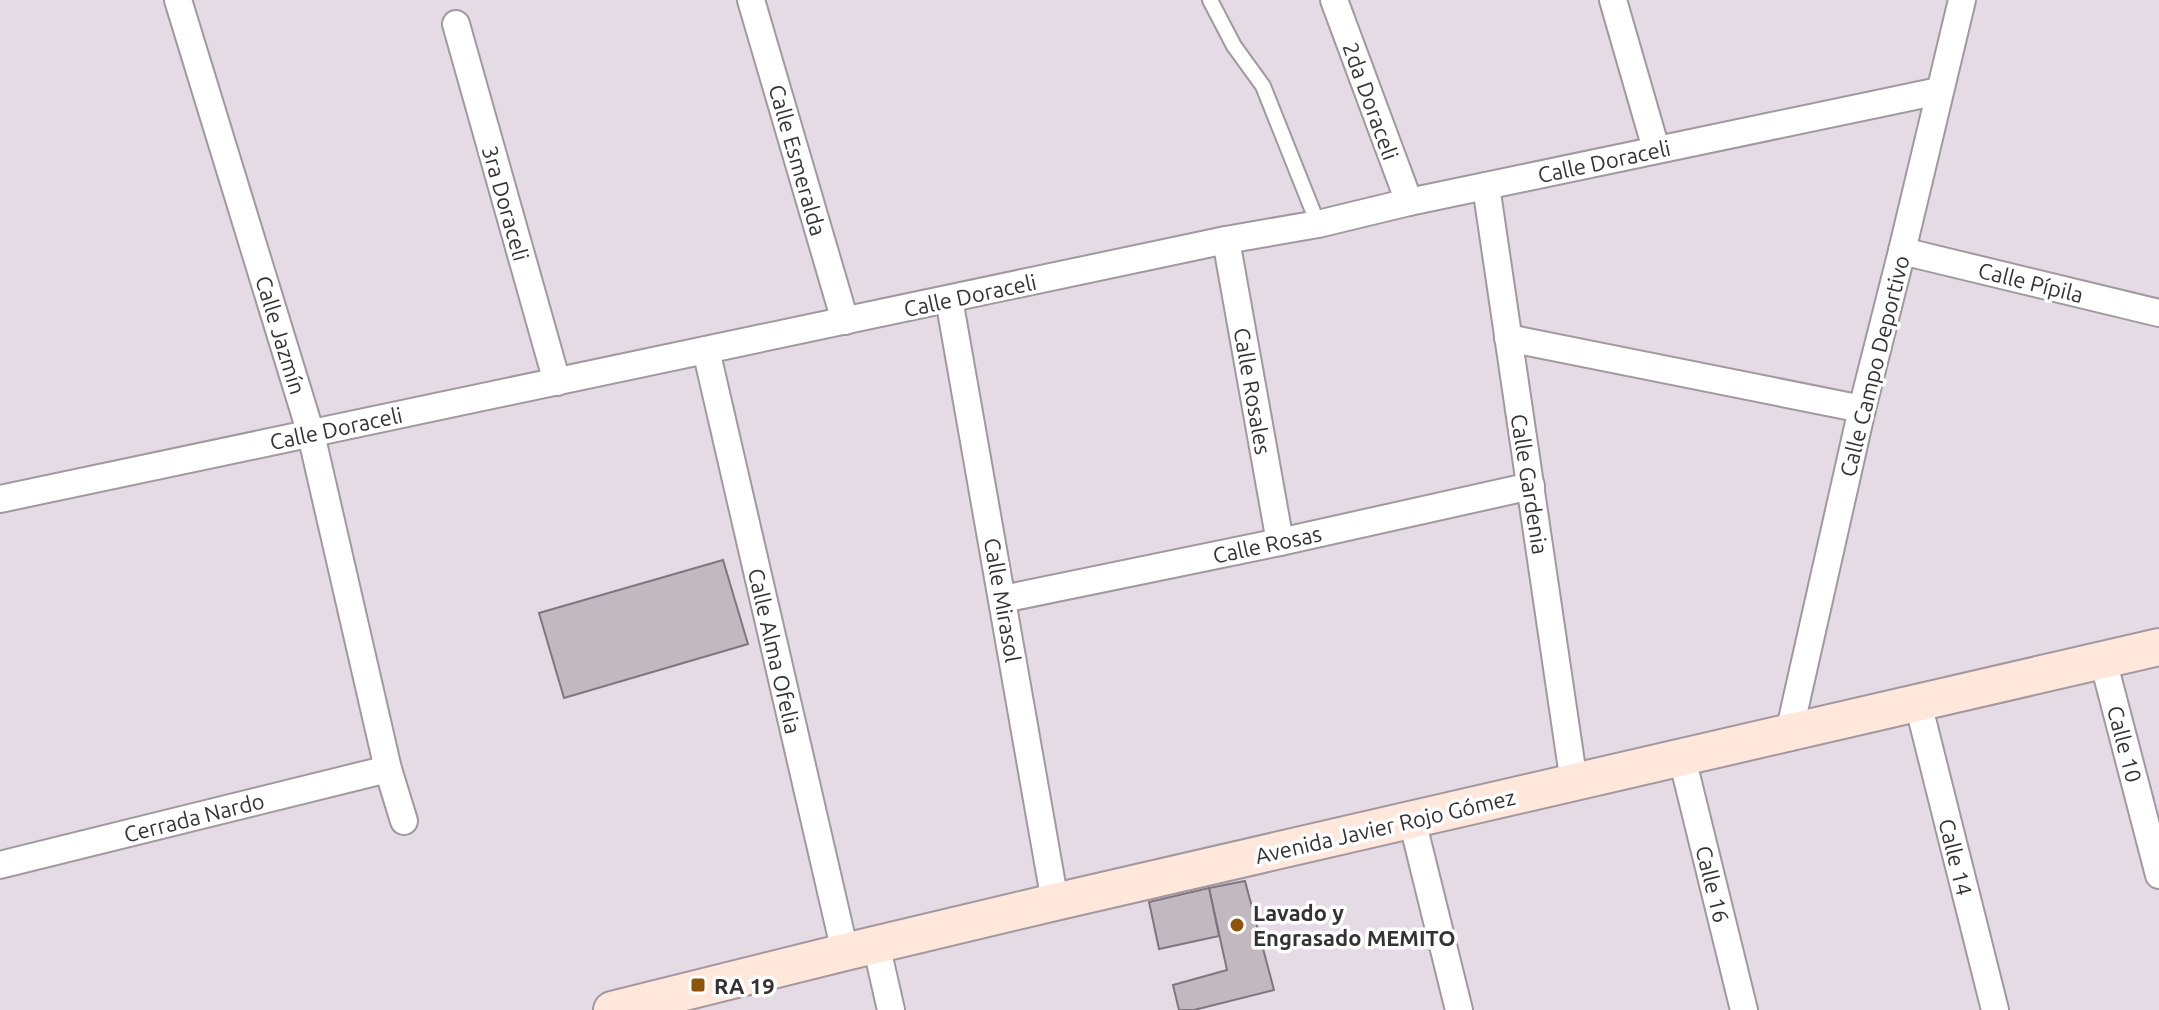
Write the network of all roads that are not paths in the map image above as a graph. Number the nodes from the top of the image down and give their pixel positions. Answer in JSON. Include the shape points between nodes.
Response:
{"nodes":[{"id":1,"x":178,"y":0,"type":"edge"},
{"id":2,"x":751,"y":0,"type":"edge"},
{"id":3,"x":1210,"y":0,"type":"edge"},
{"id":4,"x":1334,"y":0,"type":"edge"},
{"id":5,"x":1613,"y":0,"type":"edge"},
{"id":6,"x":1962,"y":0,"type":"edge"},
{"id":7,"x":456,"y":24,"type":"dead end"},
{"id":8,"x":1939,"y":91,"type":"junction"},
{"id":9,"x":1656,"y":149,"type":"junction"},
{"id":10,"x":1486,"y":186,"type":"junction"},
{"id":11,"x":1409,"y":202,"type":"junction"},
{"id":12,"x":1318,"y":224,"type":"junction"},
{"id":13,"x":1226,"y":240,"type":"junction"},
{"id":14,"x":1902,"y":251,"type":"junction"},
{"id":15,"x":949,"y":299,"type":"junction"},
{"id":16,"x":2159,"y":313,"type":"edge"},
{"id":17,"x":845,"y":321,"type":"junction"},
{"id":18,"x":1508,"y":338,"type":"junction"},
{"id":19,"x":706,"y":350,"type":"junction"},
{"id":20,"x":557,"y":382,"type":"junction"},
{"id":21,"x":1862,"y":409,"type":"junction"},
{"id":22,"x":311,"y":434,"type":"junction"},
{"id":23,"x":1531,"y":486,"type":"junction"},
{"id":24,"x":2,"y":491,"type":"edge"},
{"id":25,"x":1280,"y":542,"type":"junction"},
{"id":26,"x":1003,"y":599,"type":"junction"},
{"id":27,"x":2159,"y":647,"type":"edge"},
{"id":28,"x":2103,"y":660,"type":"junction"},
{"id":29,"x":1918,"y":703,"type":"junction"},
{"id":30,"x":1789,"y":733,"type":"junction"},
{"id":31,"x":1682,"y":758,"type":"junction"},
{"id":32,"x":388,"y":769,"type":"junction"},
{"id":33,"x":1574,"y":783,"type":"junction"},
{"id":34,"x":1412,"y":820,"type":"junction"},
{"id":35,"x":404,"y":821,"type":"dead end"},
{"id":36,"x":0,"y":865,"type":"edge"},
{"id":37,"x":2159,"y":875,"type":"edge"},
{"id":38,"x":1055,"y":902,"type":"junction"},
{"id":39,"x":861,"y":948,"type":"junction"},
{"id":40,"x":633,"y":1008,"type":"edge"},
{"id":41,"x":891,"y":1010,"type":"edge"},
{"id":42,"x":1459,"y":1010,"type":"edge"},
{"id":43,"x":1744,"y":1010,"type":"edge"},
{"id":44,"x":1995,"y":1010,"type":"edge"}],
"edges":[{"from":1,"to":22,"type":"street","name":"Calle Jazmín"},
{"from":2,"to":17,"type":"street","name":"Calle Esmeralda"},
{"from":3,"to":12,"type":"lane","via":[[1263,86]]},
{"from":4,"to":11,"type":"street","name":"2da Doraceli"},
{"from":5,"to":9,"type":"street"},
{"from":6,"to":8,"type":"street","name":"Calle Campo Deportivo"},
{"from":7,"to":20,"type":"street","name":"3ra Doraceli"},
{"from":8,"to":9,"type":"street","name":"Calle Doraceli"},
{"from":8,"to":14,"type":"street","name":"Calle Campo Deportivo"},
{"from":9,"to":10,"type":"street","name":"Calle Doraceli"},
{"from":10,"to":11,"type":"street","name":"Calle Doraceli"},
{"from":10,"to":18,"type":"street","name":"Calle Gardenia"},
{"from":11,"to":12,"type":"street","name":"Calle Doraceli"},
{"from":12,"to":13,"type":"street","name":"Calle Doraceli"},
{"from":13,"to":15,"type":"street","name":"Calle Doraceli"},
{"from":13,"to":25,"type":"street","name":"Calle Rosales"},
{"from":14,"to":16,"type":"street","name":"Calle Pípila"},
{"from":14,"to":21,"type":"street","name":"Calle Campo Deportivo"},
{"from":15,"to":17,"type":"street","name":"Calle Doraceli"},
{"from":15,"to":26,"type":"street","name":"Calle Mirasol"},
{"from":17,"to":19,"type":"street","name":"Calle Doraceli"},
{"from":18,"to":21,"type":"street"},
{"from":18,"to":23,"type":"street","name":"Calle Gardenia"},
{"from":19,"to":20,"type":"street","name":"Calle Doraceli"},
{"from":19,"to":39,"type":"street","name":"Calle Alma Ofelia"},
{"from":20,"to":22,"type":"street","name":"Calle Doraceli"},
{"from":21,"to":30,"type":"street","name":"Calle Campo Deportivo"},
{"from":22,"to":24,"type":"street","name":"Calle Doraceli"},
{"from":22,"to":32,"type":"street","name":"Calle Jazmín"},
{"from":23,"to":25,"type":"street","name":"Calle Rosas"},
{"from":23,"to":33,"type":"street","name":"Calle Gardenia"},
{"from":25,"to":26,"type":"street","name":"Calle Rosas"},
{"from":26,"to":38,"type":"street","name":"Calle Mirasol"},
{"from":27,"to":28,"type":"street","name":"Avenida Javier Rojo Gómez"},
{"from":28,"to":29,"type":"street","name":"Avenida Javier Rojo Gómez"},
{"from":28,"to":37,"type":"street","name":"Calle 10"},
{"from":29,"to":30,"type":"street","name":"Avenida Javier Rojo Gómez"},
{"from":29,"to":44,"type":"street","name":"Calle 14"},
{"from":30,"to":31,"type":"street","name":"Avenida Javier Rojo Gómez"},
{"from":31,"to":33,"type":"street","name":"Avenida Javier Rojo Gómez"},
{"from":31,"to":43,"type":"street","name":"Calle 16"},
{"from":32,"to":35,"type":"street","name":"Calle Jazmín"},
{"from":32,"to":36,"type":"street","name":"Cerrada Nardo"},
{"from":33,"to":34,"type":"street","name":"Avenida Javier Rojo Gómez"},
{"from":34,"to":38,"type":"street","name":"Avenida Javier Rojo Gómez"},
{"from":34,"to":42,"type":"street"},
{"from":38,"to":39,"type":"street","name":"Avenida Javier Rojo Gómez"},
{"from":39,"to":40,"type":"street","name":"Avenida Javier Rojo Gómez"},
{"from":39,"to":41,"type":"street","name":"Calle Alma Ofelia"}]}
